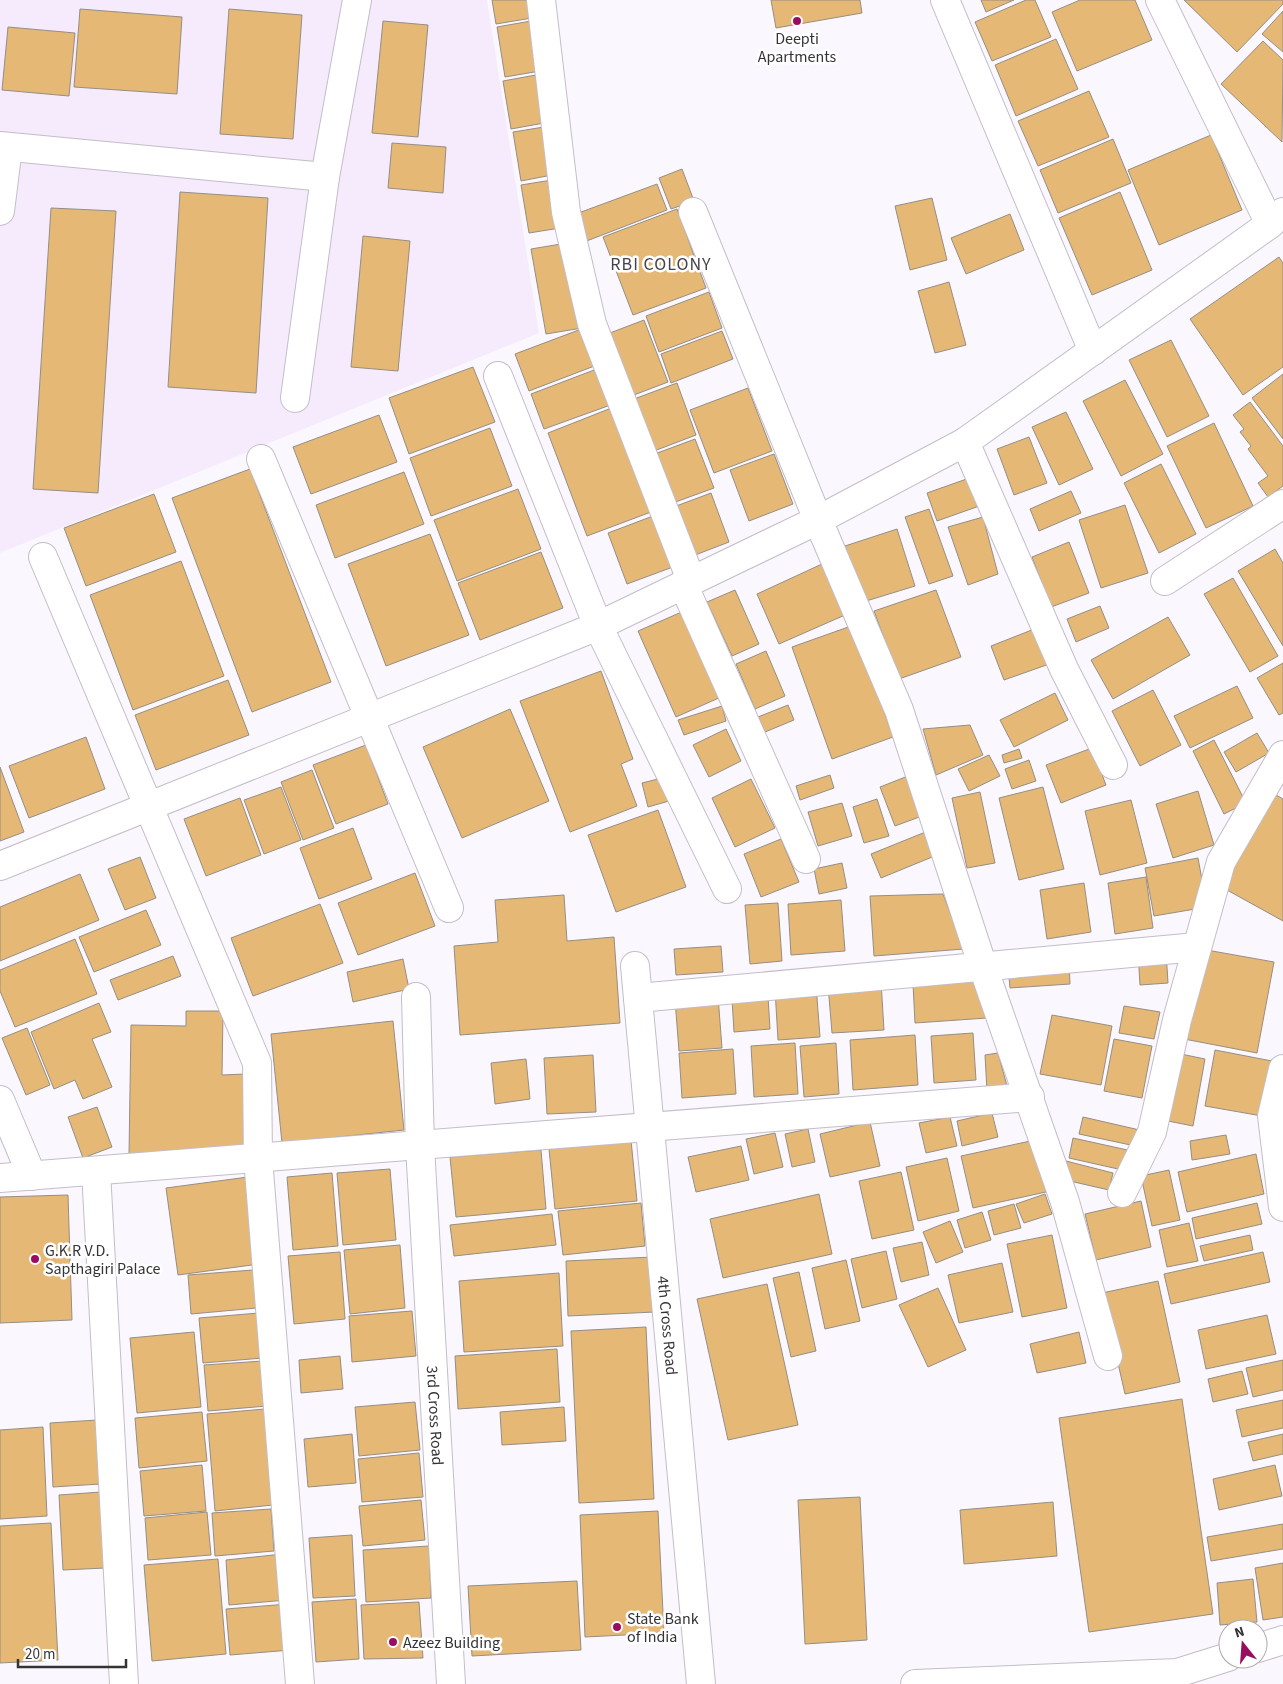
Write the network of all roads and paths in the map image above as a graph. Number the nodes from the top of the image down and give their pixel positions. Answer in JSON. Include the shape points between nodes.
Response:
{"nodes":[{"id":1,"x":357,"y":0,"type":"edge"},
{"id":2,"x":541,"y":0,"type":"edge"},
{"id":3,"x":945,"y":0,"type":"edge"},
{"id":4,"x":1160,"y":0,"type":"edge"},
{"id":5,"x":4,"y":146,"type":"edge"},
{"id":6,"x":326,"y":177,"type":"junction"},
{"id":7,"x":0,"y":211,"type":"edge"},
{"id":8,"x":693,"y":212,"type":"dead end"},
{"id":9,"x":1276,"y":218,"type":"edge"},
{"id":10,"x":1093,"y":351,"type":"junction"},
{"id":11,"x":498,"y":376,"type":"dead end"},
{"id":12,"x":295,"y":398,"type":"dead end"},
{"id":13,"x":965,"y":442,"type":"junction"},
{"id":14,"x":261,"y":459,"type":"dead end"},
{"id":15,"x":1283,"y":504,"type":"edge"},
{"id":16,"x":818,"y":520,"type":"junction"},
{"id":17,"x":43,"y":557,"type":"dead end"},
{"id":18,"x":1165,"y":581,"type":"dead end"},
{"id":19,"x":687,"y":582,"type":"junction"},
{"id":20,"x":598,"y":626,"type":"junction"},
{"id":21,"x":371,"y":717,"type":"junction"},
{"id":22,"x":1283,"y":755,"type":"edge"},
{"id":23,"x":1113,"y":765,"type":"dead end"},
{"id":24,"x":147,"y":806,"type":"junction"},
{"id":25,"x":806,"y":859,"type":"dead end"},
{"id":26,"x":0,"y":866,"type":"edge"},
{"id":27,"x":727,"y":889,"type":"dead end"},
{"id":28,"x":450,"y":908,"type":"dead end"},
{"id":29,"x":1197,"y":947,"type":"junction"},
{"id":30,"x":635,"y":966,"type":"dead end"},
{"id":31,"x":983,"y":967,"type":"junction"},
{"id":32,"x":416,"y":997,"type":"dead end"},
{"id":33,"x":638,"y":998,"type":"junction"},
{"id":34,"x":1283,"y":1069,"type":"edge"},
{"id":35,"x":1030,"y":1097,"type":"junction"},
{"id":36,"x":0,"y":1100,"type":"edge"},
{"id":37,"x":650,"y":1127,"type":"junction"},
{"id":38,"x":420,"y":1146,"type":"junction"},
{"id":39,"x":258,"y":1158,"type":"junction"},
{"id":40,"x":96,"y":1170,"type":"junction"},
{"id":41,"x":32,"y":1176,"type":"junction"},
{"id":42,"x":0,"y":1178,"type":"edge"},
{"id":43,"x":1122,"y":1193,"type":"dead end"},
{"id":44,"x":1283,"y":1207,"type":"edge"},
{"id":45,"x":1108,"y":1356,"type":"dead end"},
{"id":46,"x":1283,"y":1640,"type":"edge"},
{"id":47,"x":1268,"y":1645,"type":"edge"},
{"id":48,"x":1218,"y":1661,"type":"edge"},
{"id":49,"x":1178,"y":1679,"type":"edge"},
{"id":50,"x":970,"y":1683,"type":"edge"},
{"id":51,"x":124,"y":1684,"type":"edge"},
{"id":52,"x":300,"y":1684,"type":"edge"},
{"id":53,"x":451,"y":1684,"type":"edge"},
{"id":54,"x":701,"y":1684,"type":"edge"},
{"id":55,"x":914,"y":1684,"type":"edge"}],
"edges":[{"from":1,"to":6,"type":"street"},
{"from":2,"to":19,"type":"street","via":[[566,212],[592,324]]},
{"from":3,"to":10,"type":"street"},
{"from":4,"to":9,"type":"street"},
{"from":5,"to":6,"type":"street"},
{"from":5,"to":7,"type":"street"},
{"from":6,"to":12,"type":"street"},
{"from":8,"to":16,"type":"street"},
{"from":9,"to":10,"type":"street"},
{"from":10,"to":13,"type":"street"},
{"from":11,"to":20,"type":"street"},
{"from":13,"to":16,"type":"street"},
{"from":13,"to":23,"type":"street","via":[[1064,670]]},
{"from":14,"to":21,"type":"street"},
{"from":15,"to":18,"type":"street"},
{"from":16,"to":19,"type":"street"},
{"from":16,"to":31,"type":"street","via":[[899,710]]},
{"from":17,"to":24,"type":"street"},
{"from":19,"to":20,"type":"street"},
{"from":19,"to":25,"type":"street"},
{"from":20,"to":21,"type":"street"},
{"from":20,"to":27,"type":"street"},
{"from":21,"to":24,"type":"street"},
{"from":21,"to":28,"type":"street"},
{"from":22,"to":29,"type":"street","via":[[1220,862]]},
{"from":24,"to":26,"type":"street"},
{"from":24,"to":39,"type":"street","via":[[257,1063]]},
{"from":29,"to":31,"type":"street"},
{"from":29,"to":43,"type":"street","via":[[1152,1132]]},
{"from":30,"to":33,"type":"street","name":"4th Cross Road"},
{"from":31,"to":33,"type":"street"},
{"from":31,"to":35,"type":"street"},
{"from":32,"to":38,"type":"street","name":"3rd Cross Road"},
{"from":33,"to":37,"type":"street","name":"4th Cross Road"},
{"from":34,"to":44,"type":"street","via":[[1272,1116]]},
{"from":35,"to":37,"type":"street"},
{"from":35,"to":45,"type":"street","via":[[1065,1202]]},
{"from":36,"to":41,"type":"street"},
{"from":37,"to":38,"type":"street"},
{"from":37,"to":54,"type":"street","name":"4th Cross Road"},
{"from":38,"to":39,"type":"street"},
{"from":38,"to":53,"type":"street","name":"3rd Cross Road"},
{"from":39,"to":40,"type":"street"},
{"from":39,"to":52,"type":"street"},
{"from":40,"to":41,"type":"street"},
{"from":40,"to":51,"type":"street"},
{"from":41,"to":42,"type":"street"},
{"from":46,"to":47,"type":"street"},
{"from":48,"to":49,"type":"street"},
{"from":49,"to":50,"type":"street"},
{"from":50,"to":55,"type":"street"}]}
